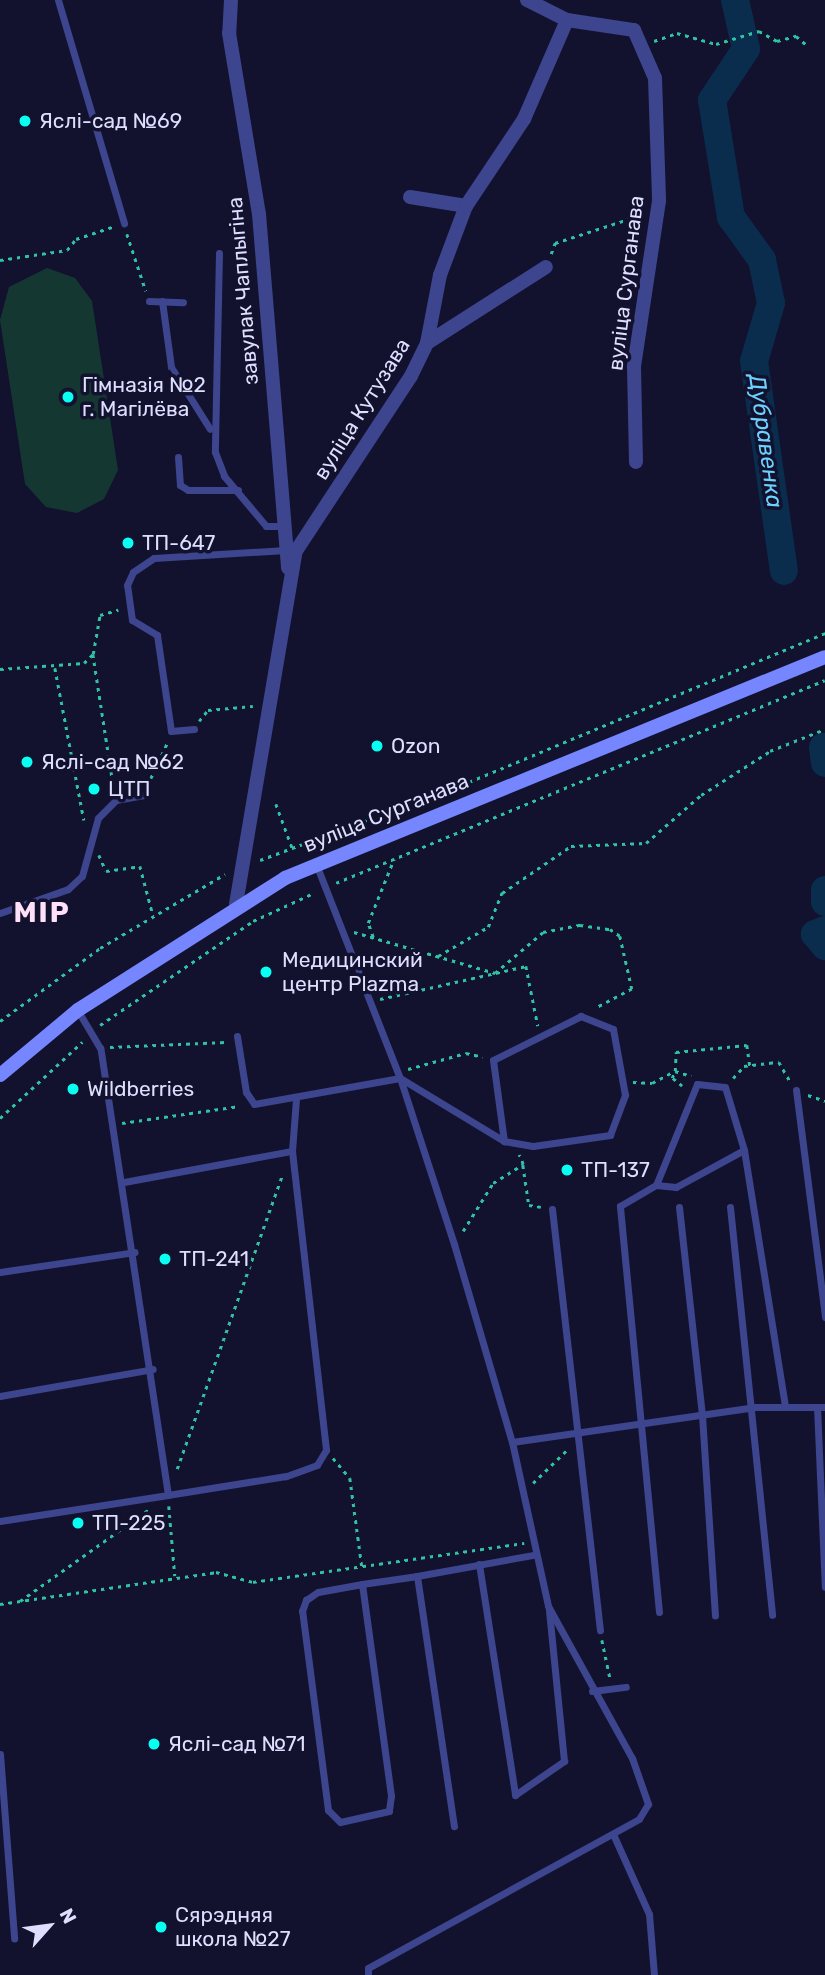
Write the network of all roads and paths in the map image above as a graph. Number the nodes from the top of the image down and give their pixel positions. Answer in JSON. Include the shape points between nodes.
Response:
{"nodes":[{"id":1,"x":58,"y":0,"type":"edge"},
{"id":2,"x":232,"y":0,"type":"edge"},
{"id":3,"x":527,"y":0,"type":"edge"},
{"id":4,"x":567,"y":20,"type":"junction"},
{"id":5,"x":644,"y":45,"type":"junction"},
{"id":6,"x":808,"y":46,"type":"dead end"},
{"id":7,"x":410,"y":197,"type":"dead end"},
{"id":8,"x":466,"y":206,"type":"junction"},
{"id":9,"x":658,"y":209,"type":"junction"},
{"id":10,"x":124,"y":223,"type":"junction"},
{"id":11,"x":219,"y":253,"type":"dead end"},
{"id":12,"x":0,"y":260,"type":"edge"},
{"id":13,"x":546,"y":267,"type":"joint"},
{"id":14,"x":149,"y":301,"type":"joint"},
{"id":15,"x":162,"y":301,"type":"junction"},
{"id":16,"x":183,"y":302,"type":"dead end"},
{"id":17,"x":427,"y":343,"type":"junction"},
{"id":18,"x":211,"y":429,"type":"junction"},
{"id":19,"x":178,"y":457,"type":"dead end"},
{"id":20,"x":636,"y":462,"type":"dead end"},
{"id":21,"x":238,"y":490,"type":"junction"},
{"id":22,"x":284,"y":526,"type":"junction"},
{"id":23,"x":286,"y":550,"type":"junction"},
{"id":24,"x":290,"y":580,"type":"junction"},
{"id":25,"x":129,"y":607,"type":"junction"},
{"id":26,"x":825,"y":633,"type":"edge"},
{"id":27,"x":93,"y":654,"type":"junction"},
{"id":28,"x":825,"y":657,"type":"edge"},
{"id":29,"x":55,"y":668,"type":"junction"},
{"id":30,"x":0,"y":669,"type":"edge"},
{"id":31,"x":825,"y":680,"type":"edge"},
{"id":32,"x":274,"y":704,"type":"junction"},
{"id":33,"x":194,"y":729,"type":"joint"},
{"id":34,"x":825,"y":729,"type":"edge"},
{"id":35,"x":164,"y":752,"type":"dead end"},
{"id":36,"x":143,"y":795,"type":"joint"},
{"id":37,"x":116,"y":800,"type":"junction"},
{"id":38,"x":276,"y":804,"type":"dead end"},
{"id":39,"x":94,"y":843,"type":"junction"},
{"id":40,"x":293,"y":850,"type":"junction"},
{"id":41,"x":394,"y":859,"type":"junction"},
{"id":42,"x":245,"y":863,"type":"junction"},
{"id":43,"x":316,"y":863,"type":"junction"},
{"id":44,"x":325,"y":887,"type":"junction"},
{"id":45,"x":236,"y":904,"type":"junction"},
{"id":46,"x":0,"y":913,"type":"edge"},
{"id":47,"x":153,"y":915,"type":"junction"},
{"id":48,"x":341,"y":928,"type":"junction"},
{"id":49,"x":373,"y":937,"type":"junction"},
{"id":50,"x":438,"y":956,"type":"junction"},
{"id":51,"x":495,"y":973,"type":"junction"},
{"id":52,"x":370,"y":1001,"type":"junction"},
{"id":53,"x":78,"y":1010,"type":"junction"},
{"id":54,"x":581,"y":1016,"type":"junction"},
{"id":55,"x":0,"y":1021,"type":"edge"},
{"id":56,"x":91,"y":1033,"type":"junction"},
{"id":57,"x":539,"y":1035,"type":"junction"},
{"id":58,"x":238,"y":1040,"type":"joint"},
{"id":59,"x":100,"y":1048,"type":"junction"},
{"id":60,"x":493,"y":1060,"type":"junction"},
{"id":61,"x":750,"y":1066,"type":"junction"},
{"id":62,"x":675,"y":1071,"type":"junction"},
{"id":63,"x":399,"y":1075,"type":"junction"},
{"id":64,"x":0,"y":1076,"type":"edge"},
{"id":65,"x":622,"y":1082,"type":"junction"},
{"id":66,"x":697,"y":1084,"type":"junction"},
{"id":67,"x":725,"y":1087,"type":"junction"},
{"id":68,"x":796,"y":1090,"type":"junction"},
{"id":69,"x":692,"y":1094,"type":"junction"},
{"id":70,"x":296,"y":1099,"type":"junction"},
{"id":71,"x":825,"y":1101,"type":"edge"},
{"id":72,"x":254,"y":1104,"type":"junction"},
{"id":73,"x":0,"y":1118,"type":"edge"},
{"id":74,"x":114,"y":1124,"type":"junction"},
{"id":75,"x":505,"y":1141,"type":"junction"},
{"id":76,"x":514,"y":1143,"type":"junction"},
{"id":77,"x":744,"y":1150,"type":"junction"},
{"id":78,"x":292,"y":1151,"type":"junction"},
{"id":79,"x":523,"y":1164,"type":"junction"},
{"id":80,"x":124,"y":1182,"type":"junction"},
{"id":81,"x":656,"y":1185,"type":"junction"},
{"id":82,"x":679,"y":1207,"type":"dead end"},
{"id":83,"x":730,"y":1207,"type":"dead end"},
{"id":84,"x":551,"y":1209,"type":"joint"},
{"id":85,"x":450,"y":1235,"type":"junction"},
{"id":86,"x":135,"y":1252,"type":"junction"},
{"id":87,"x":0,"y":1272,"type":"edge"},
{"id":88,"x":825,"y":1317,"type":"edge"},
{"id":89,"x":153,"y":1369,"type":"junction"},
{"id":90,"x":0,"y":1396,"type":"edge"},
{"id":91,"x":755,"y":1407,"type":"junction"},
{"id":92,"x":785,"y":1407,"type":"junction"},
{"id":93,"x":821,"y":1407,"type":"edge"},
{"id":94,"x":702,"y":1415,"type":"junction"},
{"id":95,"x":643,"y":1426,"type":"junction"},
{"id":96,"x":581,"y":1435,"type":"junction"},
{"id":97,"x":572,"y":1436,"type":"junction"},
{"id":98,"x":512,"y":1442,"type":"junction"},
{"id":99,"x":327,"y":1450,"type":"junction"},
{"id":100,"x":823,"y":1477,"type":"edge"},
{"id":101,"x":523,"y":1492,"type":"junction"},
{"id":102,"x":168,"y":1495,"type":"junction"},
{"id":103,"x":0,"y":1521,"type":"edge"},
{"id":104,"x":824,"y":1540,"type":"edge"},
{"id":105,"x":531,"y":1542,"type":"junction"},
{"id":106,"x":532,"y":1555,"type":"junction"},
{"id":107,"x":479,"y":1564,"type":"junction"},
{"id":108,"x":362,"y":1567,"type":"junction"},
{"id":109,"x":175,"y":1576,"type":"junction"},
{"id":110,"x":417,"y":1576,"type":"junction"},
{"id":111,"x":362,"y":1584,"type":"junction"},
{"id":112,"x":825,"y":1587,"type":"edge"},
{"id":113,"x":19,"y":1602,"type":"junction"},
{"id":114,"x":0,"y":1604,"type":"edge"},
{"id":115,"x":548,"y":1606,"type":"junction"},
{"id":116,"x":659,"y":1612,"type":"dead end"},
{"id":117,"x":772,"y":1615,"type":"dead end"},
{"id":118,"x":715,"y":1616,"type":"dead end"},
{"id":119,"x":600,"y":1630,"type":"joint"},
{"id":120,"x":626,"y":1687,"type":"dead end"},
{"id":121,"x":612,"y":1689,"type":"junction"},
{"id":122,"x":592,"y":1691,"type":"junction"},
{"id":123,"x":0,"y":1754,"type":"edge"},
{"id":124,"x":3,"y":1799,"type":"edge"},
{"id":125,"x":454,"y":1826,"type":"dead end"},
{"id":126,"x":613,"y":1834,"type":"junction"},
{"id":127,"x":14,"y":1938,"type":"dead end"},
{"id":128,"x":368,"y":1975,"type":"edge"},
{"id":129,"x":654,"y":1975,"type":"edge"}],
"edges":[{"from":1,"to":10,"type":"lane"},
{"from":2,"to":22,"type":"street","name":"завулак Чаплыгіна","via":[[229,33],[259,214]]},
{"from":3,"to":4,"type":"street"},
{"from":4,"to":5,"type":"street","name":"вуліца Сурганава","via":[[634,30]]},
{"from":4,"to":8,"type":"street","name":"вуліца Кутузава","via":[[529,110]]},
{"from":5,"to":6,"type":"path","via":[[677,33],[716,44],[759,31],[777,41],[796,36]]},
{"from":5,"to":9,"type":"street","name":"вуліца Сурганава","via":[[655,78]]},
{"from":7,"to":8,"type":"street"},
{"from":8,"to":17,"type":"street","name":"вуліца Кутузава","via":[[440,275]]},
{"from":9,"to":13,"type":"path","via":[[555,243]]},
{"from":9,"to":20,"type":"street","name":"вуліца Сурганава","via":[[634,367]]},
{"from":10,"to":12,"type":"path","via":[[76,239],[67,250]]},
{"from":10,"to":14,"type":"path"},
{"from":11,"to":18,"type":"lane"},
{"from":13,"to":17,"type":"street"},
{"from":14,"to":15,"type":"lane"},
{"from":15,"to":16,"type":"lane"},
{"from":15,"to":18,"type":"lane","via":[[171,366]]},
{"from":17,"to":24,"type":"street","name":"вуліца Кутузава","via":[[296,551]]},
{"from":18,"to":21,"type":"lane","via":[[225,476]]},
{"from":19,"to":21,"type":"lane","via":[[180,485],[188,490]]},
{"from":21,"to":22,"type":"lane","via":[[266,526]]},
{"from":22,"to":23,"type":"street","name":"завулак Чаплыгіна"},
{"from":23,"to":24,"type":"street","name":"завулак Чаплыгіна"},
{"from":23,"to":25,"type":"lane","via":[[154,558],[133,572]]},
{"from":24,"to":32,"type":"street","name":"вуліца Кутузава"},
{"from":25,"to":27,"type":"path","via":[[100,615]]},
{"from":25,"to":33,"type":"lane","via":[[132,620],[157,635],[171,731]]},
{"from":26,"to":40,"type":"path"},
{"from":27,"to":29,"type":"path"},
{"from":27,"to":37,"type":"path"},
{"from":28,"to":43,"type":"main road","name":"вуліца Сурганава"},
{"from":29,"to":30,"type":"path"},
{"from":29,"to":39,"type":"path","via":[[81,812]]},
{"from":31,"to":41,"type":"path"},
{"from":32,"to":33,"type":"path","via":[[208,710]]},
{"from":32,"to":42,"type":"street","name":"вуліца Кутузава"},
{"from":34,"to":50,"type":"path","via":[[770,751],[701,795],[646,843],[571,846],[502,892],[488,928]]},
{"from":35,"to":36,"type":"path"},
{"from":36,"to":37,"type":"lane"},
{"from":37,"to":39,"type":"lane","via":[[98,818]]},
{"from":38,"to":40,"type":"path"},
{"from":39,"to":46,"type":"lane","via":[[82,876],[68,889]]},
{"from":39,"to":47,"type":"path","via":[[106,871],[140,866]]},
{"from":40,"to":42,"type":"path"},
{"from":41,"to":44,"type":"path"},
{"from":41,"to":49,"type":"path","via":[[368,923]]},
{"from":42,"to":45,"type":"street","name":"вуліца Кутузава"},
{"from":42,"to":47,"type":"path"},
{"from":43,"to":44,"type":"lane"},
{"from":43,"to":45,"type":"main road","name":"вуліца Сурганава"},
{"from":44,"to":48,"type":"lane"},
{"from":44,"to":56,"type":"path","via":[[253,921],[126,1003]]},
{"from":45,"to":53,"type":"main road","name":"вуліца Сурганава"},
{"from":47,"to":55,"type":"path"},
{"from":48,"to":49,"type":"path"},
{"from":48,"to":52,"type":"lane"},
{"from":49,"to":50,"type":"path"},
{"from":50,"to":51,"type":"path"},
{"from":51,"to":52,"type":"path"},
{"from":51,"to":54,"type":"path","via":[[542,932],[580,925],[610,929],[620,936],[632,989]]},
{"from":51,"to":57,"type":"path","via":[[526,966]]},
{"from":52,"to":63,"type":"lane"},
{"from":53,"to":56,"type":"lane"},
{"from":53,"to":64,"type":"main road","name":"вуліца Сурганава"},
{"from":54,"to":57,"type":"lane"},
{"from":54,"to":65,"type":"lane","via":[[613,1029]]},
{"from":56,"to":59,"type":"lane"},
{"from":56,"to":73,"type":"path"},
{"from":57,"to":60,"type":"lane"},
{"from":58,"to":59,"type":"path"},
{"from":58,"to":72,"type":"lane"},
{"from":59,"to":74,"type":"lane"},
{"from":60,"to":63,"type":"path","via":[[466,1053]]},
{"from":60,"to":75,"type":"lane"},
{"from":61,"to":62,"type":"path","via":[[747,1045],[676,1052]]},
{"from":61,"to":67,"type":"path"},
{"from":61,"to":68,"type":"path","via":[[779,1062]]},
{"from":62,"to":65,"type":"path","via":[[652,1083]]},
{"from":62,"to":66,"type":"path","via":[[687,1072]]},
{"from":62,"to":69,"type":"path","via":[[672,1078]]},
{"from":63,"to":70,"type":"lane"},
{"from":63,"to":75,"type":"lane"},
{"from":63,"to":85,"type":"lane"},
{"from":65,"to":76,"type":"lane","via":[[625,1095],[610,1135]]},
{"from":66,"to":67,"type":"lane"},
{"from":66,"to":69,"type":"lane"},
{"from":67,"to":77,"type":"lane"},
{"from":68,"to":71,"type":"path"},
{"from":68,"to":88,"type":"lane"},
{"from":69,"to":81,"type":"lane"},
{"from":70,"to":72,"type":"lane"},
{"from":70,"to":78,"type":"lane"},
{"from":72,"to":74,"type":"path"},
{"from":74,"to":80,"type":"lane"},
{"from":75,"to":76,"type":"lane"},
{"from":76,"to":79,"type":"path"},
{"from":77,"to":81,"type":"lane","via":[[676,1187]]},
{"from":77,"to":92,"type":"lane"},
{"from":78,"to":80,"type":"lane"},
{"from":78,"to":99,"type":"lane"},
{"from":78,"to":102,"type":"path"},
{"from":79,"to":84,"type":"path","via":[[529,1205]]},
{"from":79,"to":85,"type":"path","via":[[493,1183],[464,1230]]},
{"from":80,"to":86,"type":"lane"},
{"from":81,"to":95,"type":"lane","via":[[620,1206]]},
{"from":82,"to":94,"type":"lane"},
{"from":83,"to":91,"type":"lane"},
{"from":84,"to":96,"type":"lane"},
{"from":85,"to":98,"type":"lane"},
{"from":86,"to":87,"type":"lane"},
{"from":86,"to":89,"type":"lane"},
{"from":89,"to":90,"type":"lane"},
{"from":89,"to":102,"type":"lane"},
{"from":91,"to":92,"type":"lane"},
{"from":91,"to":94,"type":"lane"},
{"from":91,"to":117,"type":"lane"},
{"from":92,"to":93,"type":"lane"},
{"from":93,"to":100,"type":"lane"},
{"from":94,"to":95,"type":"lane"},
{"from":94,"to":118,"type":"lane"},
{"from":95,"to":96,"type":"lane"},
{"from":95,"to":116,"type":"lane"},
{"from":96,"to":97,"type":"lane"},
{"from":96,"to":119,"type":"lane"},
{"from":97,"to":98,"type":"lane"},
{"from":97,"to":101,"type":"path","via":[[567,1452]]},
{"from":98,"to":101,"type":"lane"},
{"from":99,"to":102,"type":"lane","via":[[317,1465],[286,1476]]},
{"from":99,"to":108,"type":"path","via":[[350,1478]]},
{"from":100,"to":104,"type":"lane"},
{"from":101,"to":105,"type":"lane"},
{"from":102,"to":103,"type":"lane"},
{"from":102,"to":109,"type":"path"},
{"from":102,"to":113,"type":"path"},
{"from":104,"to":112,"type":"lane"},
{"from":105,"to":106,"type":"lane"},
{"from":105,"to":108,"type":"path"},
{"from":106,"to":107,"type":"lane"},
{"from":106,"to":115,"type":"lane"},
{"from":107,"to":110,"type":"lane"},
{"from":107,"to":115,"type":"lane","via":[[515,1795],[564,1761]]},
{"from":108,"to":109,"type":"path","via":[[253,1582],[216,1572]]},
{"from":109,"to":113,"type":"path"},
{"from":110,"to":111,"type":"lane"},
{"from":110,"to":125,"type":"lane"},
{"from":111,"to":111,"type":"lane","via":[[318,1591],[302,1611],[328,1810],[340,1822],[388,1811],[391,1796]]},
{"from":113,"to":114,"type":"path"},
{"from":115,"to":122,"type":"lane"},
{"from":119,"to":121,"type":"path"},
{"from":120,"to":121,"type":"lane"},
{"from":121,"to":122,"type":"lane"},
{"from":122,"to":126,"type":"lane","via":[[632,1758],[648,1804],[639,1819]]},
{"from":123,"to":124,"type":"lane"},
{"from":124,"to":127,"type":"lane"},
{"from":126,"to":128,"type":"lane","via":[[368,1968]]},
{"from":126,"to":129,"type":"lane","via":[[649,1914]]}]}
